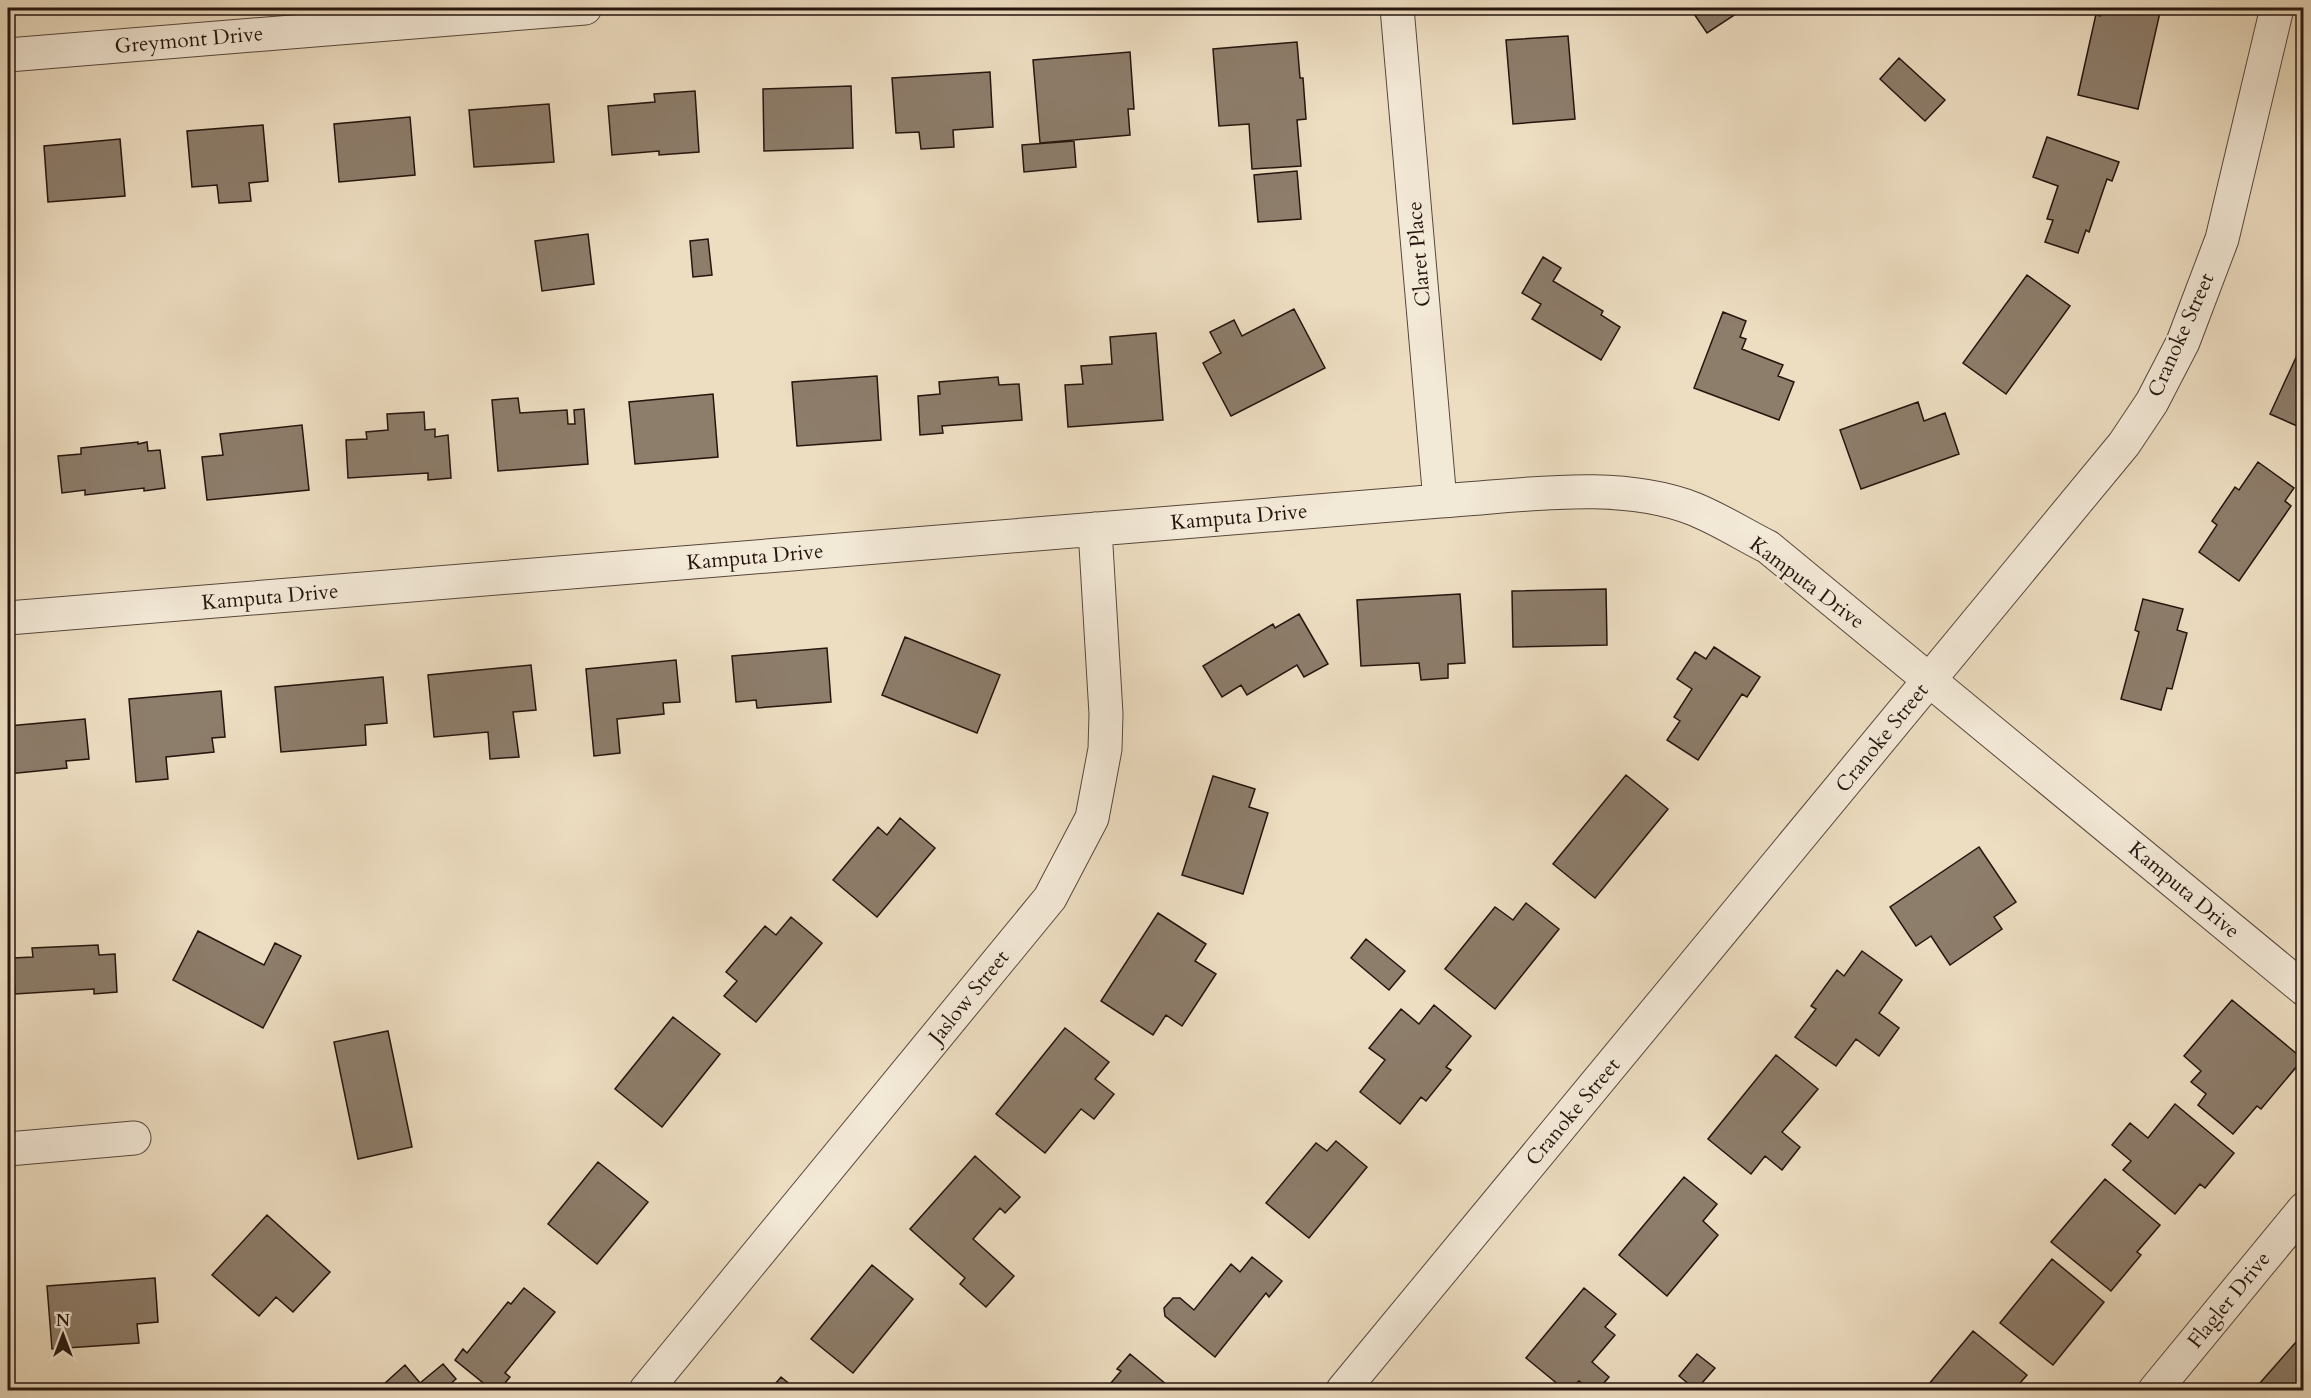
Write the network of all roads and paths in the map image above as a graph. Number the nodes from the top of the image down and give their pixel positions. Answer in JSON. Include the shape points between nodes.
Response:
{"nodes":[{"id":1,"x":585,"y":8,"type":"edge"},
{"id":2,"x":1397,"y":8,"type":"edge"},
{"id":3,"x":2277,"y":8,"type":"edge"},
{"id":4,"x":8,"y":55,"type":"edge"},
{"id":5,"x":1440,"y":501,"type":"junction"},
{"id":6,"x":1095,"y":530,"type":"junction"},
{"id":7,"x":8,"y":618,"type":"edge"},
{"id":8,"x":1929,"y":680,"type":"junction"},
{"id":9,"x":2304,"y":989,"type":"edge"},
{"id":10,"x":134,"y":1138,"type":"dead end"},
{"id":11,"x":8,"y":1149,"type":"edge"},
{"id":12,"x":2304,"y":1209,"type":"edge"},
{"id":13,"x":646,"y":1390,"type":"edge"},
{"id":14,"x":1343,"y":1390,"type":"edge"},
{"id":15,"x":2156,"y":1390,"type":"edge"}],
"edges":[{"from":1,"to":4,"type":"street","name":"Greymont Drive"},
{"from":2,"to":5,"type":"street","name":"Claret Place"},
{"from":3,"to":8,"type":"street","name":"Cranoke Street","via":[[2222,239],[2183,342],[2124,444]]},
{"from":5,"to":6,"type":"street","name":"Kamputa Drive"},
{"from":5,"to":8,"type":"street","name":"Kamputa Drive","via":[[1601,491],[1642,495],[1694,509],[1768,547]]},
{"from":6,"to":7,"type":"street","name":"Kamputa Drive"},
{"from":6,"to":13,"type":"street","name":"Jaslow Street","via":[[1106,714],[1105,749],[1092,818],[1050,898]]},
{"from":8,"to":9,"type":"street","name":"Kamputa Drive"},
{"from":8,"to":14,"type":"street","name":"Cranoke Street"},
{"from":10,"to":11,"type":"street"},
{"from":12,"to":15,"type":"street","name":"Flagler Drive"}]}
